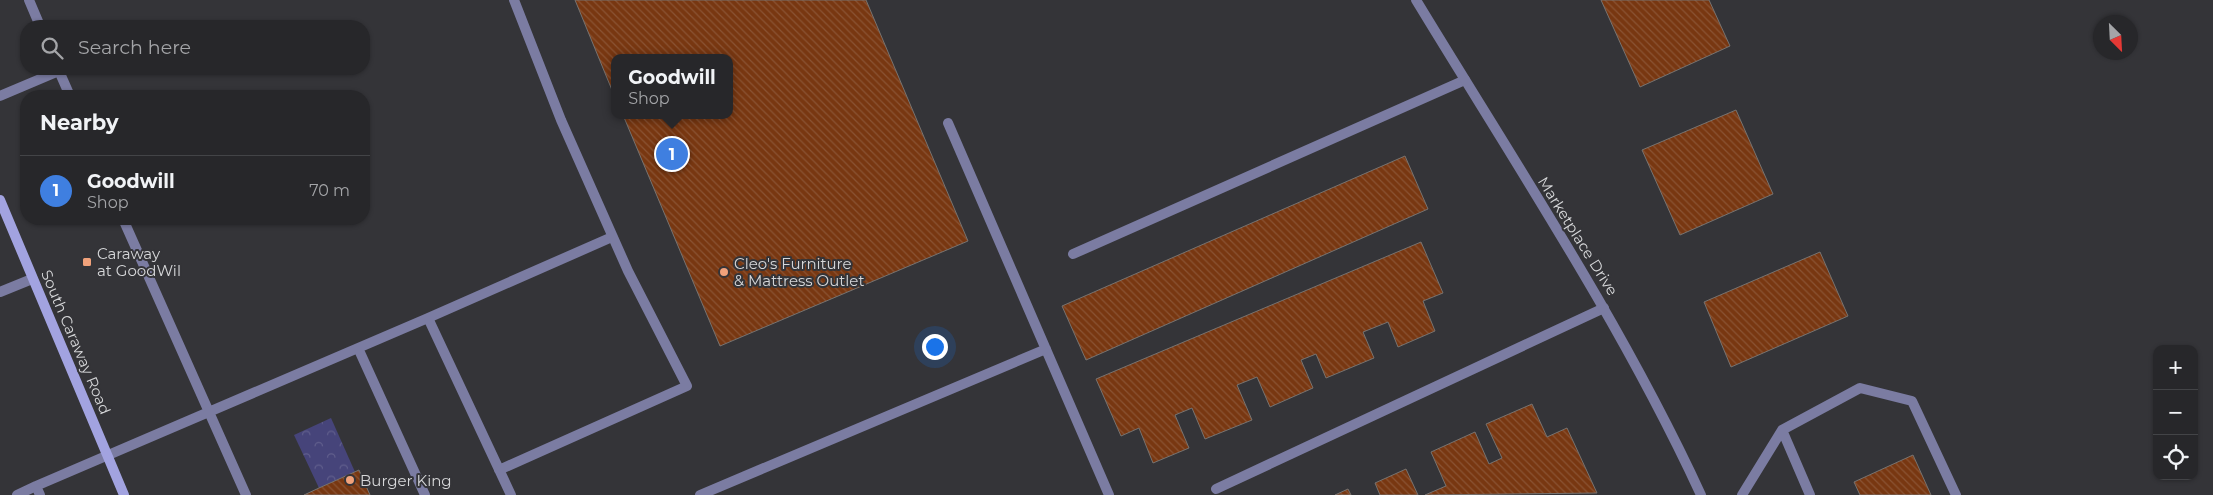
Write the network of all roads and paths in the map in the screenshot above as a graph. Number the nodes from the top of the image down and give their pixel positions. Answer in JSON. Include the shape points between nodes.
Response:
{"nodes":[{"id":1,"x":29,"y":0,"type":"edge"},
{"id":2,"x":514,"y":0,"type":"edge"},
{"id":3,"x":1416,"y":0,"type":"edge"},
{"id":4,"x":37,"y":20,"type":"edge"},
{"id":5,"x":48,"y":75,"type":"edge"},
{"id":6,"x":61,"y":75,"type":"edge"},
{"id":7,"x":1465,"y":80,"type":"junction"},
{"id":8,"x":67,"y":90,"type":"edge"},
{"id":9,"x":0,"y":96,"type":"edge"},
{"id":10,"x":948,"y":123,"type":"dead end"},
{"id":11,"x":0,"y":200,"type":"edge"},
{"id":12,"x":126,"y":225,"type":"edge"},
{"id":13,"x":612,"y":237,"type":"junction"},
{"id":14,"x":1074,"y":254,"type":"dead end"},
{"id":15,"x":32,"y":279,"type":"junction"},
{"id":16,"x":0,"y":292,"type":"edge"},
{"id":17,"x":1604,"y":308,"type":"junction"},
{"id":18,"x":428,"y":318,"type":"junction"},
{"id":19,"x":358,"y":348,"type":"junction"},
{"id":20,"x":1046,"y":349,"type":"junction"},
{"id":21,"x":210,"y":412,"type":"junction"},
{"id":22,"x":1782,"y":430,"type":"junction"},
{"id":23,"x":108,"y":456,"type":"junction"},
{"id":24,"x":500,"y":470,"type":"junction"},
{"id":25,"x":1216,"y":489,"type":"dead end"},
{"id":26,"x":38,"y":491,"type":"edge"},
{"id":27,"x":17,"y":495,"type":"edge"},
{"id":28,"x":124,"y":495,"type":"edge"},
{"id":29,"x":246,"y":495,"type":"edge"},
{"id":30,"x":425,"y":495,"type":"edge"},
{"id":31,"x":511,"y":495,"type":"edge"},
{"id":32,"x":700,"y":495,"type":"edge"},
{"id":33,"x":1109,"y":495,"type":"edge"},
{"id":34,"x":1701,"y":495,"type":"edge"},
{"id":35,"x":1742,"y":495,"type":"edge"},
{"id":36,"x":1810,"y":495,"type":"edge"},
{"id":37,"x":1956,"y":495,"type":"edge"}],
"edges":[{"from":1,"to":4,"type":"street"},
{"from":2,"to":13,"type":"street"},
{"from":3,"to":7,"type":"street","name":"Marketplace Drive"},
{"from":5,"to":9,"type":"street"},
{"from":6,"to":8,"type":"street"},
{"from":7,"to":14,"type":"street"},
{"from":7,"to":17,"type":"street","name":"Marketplace Drive"},
{"from":10,"to":20,"type":"street"},
{"from":11,"to":15,"type":"main road","name":"South Caraway Road"},
{"from":12,"to":21,"type":"street"},
{"from":13,"to":18,"type":"street"},
{"from":13,"to":24,"type":"street","via":[[688,386]]},
{"from":15,"to":16,"type":"street"},
{"from":15,"to":23,"type":"main road","name":"South Caraway Road"},
{"from":17,"to":25,"type":"street"},
{"from":17,"to":34,"type":"street","name":"Marketplace Drive","via":[[1668,423]]},
{"from":18,"to":19,"type":"street"},
{"from":18,"to":24,"type":"street"},
{"from":19,"to":21,"type":"street"},
{"from":19,"to":30,"type":"street"},
{"from":20,"to":32,"type":"street"},
{"from":20,"to":33,"type":"street"},
{"from":21,"to":23,"type":"street"},
{"from":21,"to":29,"type":"street"},
{"from":22,"to":35,"type":"street"},
{"from":22,"to":36,"type":"street"},
{"from":22,"to":37,"type":"street","via":[[1860,388],[1912,401]]},
{"from":23,"to":26,"type":"street"},
{"from":23,"to":28,"type":"main road","name":"South Caraway Road"},
{"from":24,"to":31,"type":"street"},
{"from":26,"to":27,"type":"street"}]}
